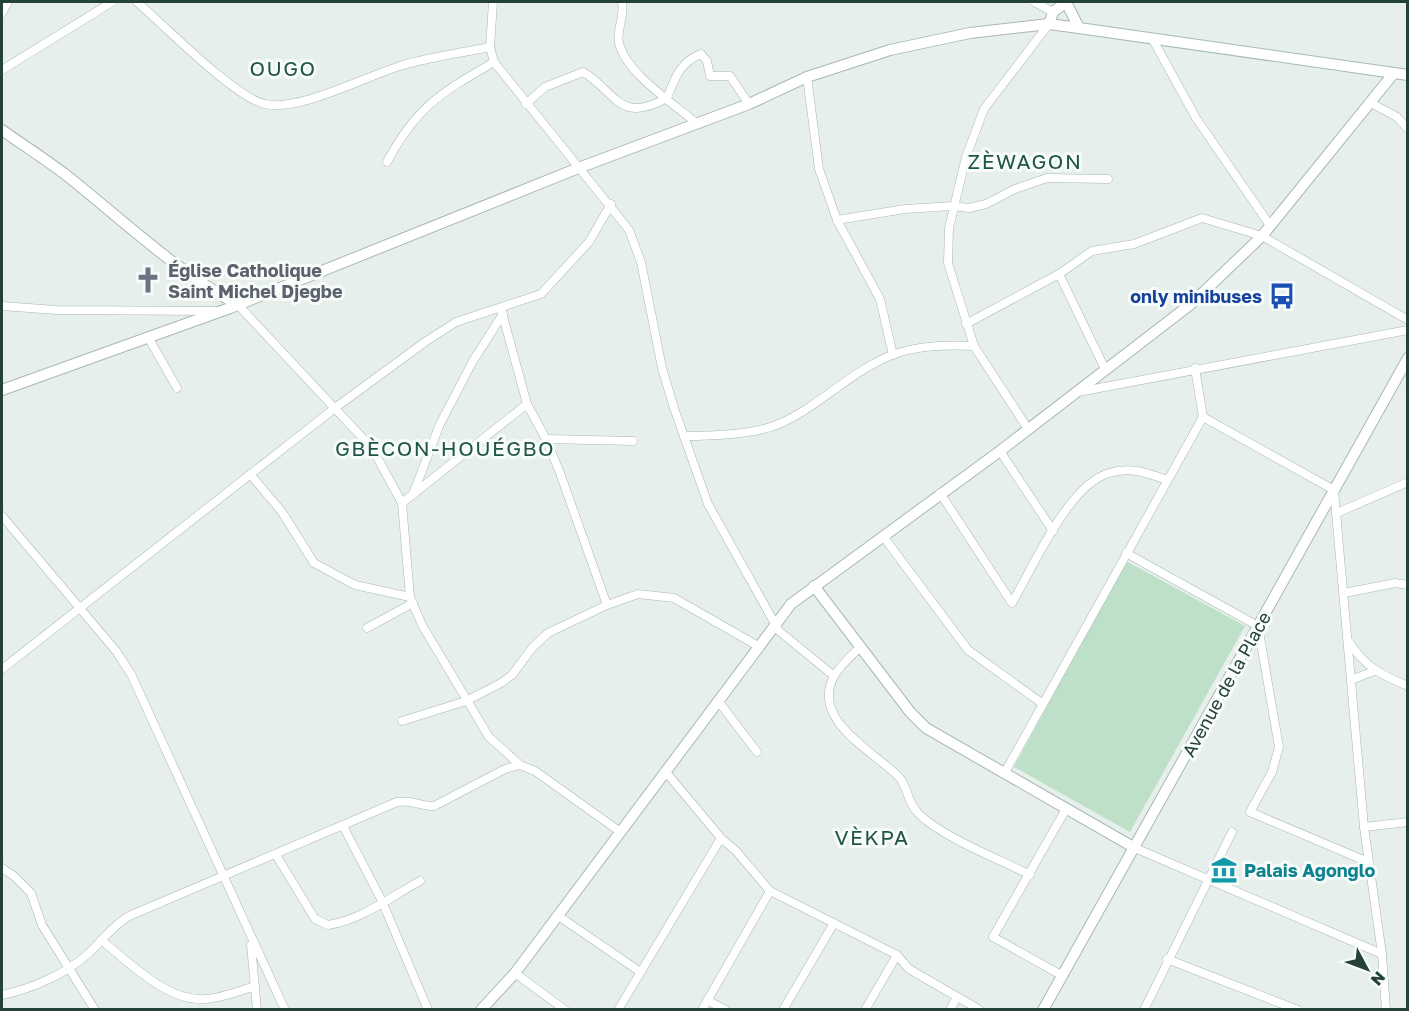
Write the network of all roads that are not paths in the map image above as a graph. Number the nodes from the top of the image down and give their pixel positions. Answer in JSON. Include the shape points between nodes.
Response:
{"nodes":[{"id":1,"x":8,"y":2,"type":"edge"},
{"id":2,"x":112,"y":2,"type":"edge"},
{"id":3,"x":137,"y":2,"type":"edge"},
{"id":4,"x":493,"y":2,"type":"edge"},
{"id":5,"x":622,"y":2,"type":"edge"},
{"id":6,"x":1034,"y":2,"type":"edge"},
{"id":7,"x":1066,"y":2,"type":"edge"},
{"id":8,"x":1053,"y":12,"type":"junction"},
{"id":9,"x":2,"y":13,"type":"edge"},
{"id":10,"x":1049,"y":24,"type":"junction"},
{"id":11,"x":1079,"y":28,"type":"junction"},
{"id":12,"x":1152,"y":38,"type":"junction"},
{"id":13,"x":490,"y":47,"type":"junction"},
{"id":14,"x":494,"y":62,"type":"junction"},
{"id":15,"x":1407,"y":67,"type":"edge"},
{"id":16,"x":2,"y":70,"type":"edge"},
{"id":17,"x":1394,"y":73,"type":"junction"},
{"id":18,"x":1407,"y":75,"type":"edge"},
{"id":19,"x":807,"y":77,"type":"junction"},
{"id":20,"x":667,"y":98,"type":"junction"},
{"id":21,"x":1371,"y":103,"type":"junction"},
{"id":22,"x":526,"y":104,"type":"junction"},
{"id":23,"x":749,"y":104,"type":"junction"},
{"id":24,"x":696,"y":123,"type":"junction"},
{"id":25,"x":1407,"y":129,"type":"edge"},
{"id":26,"x":2,"y":130,"type":"edge"},
{"id":27,"x":387,"y":162,"type":"dead end"},
{"id":28,"x":581,"y":167,"type":"junction"},
{"id":29,"x":1108,"y":178,"type":"dead end"},
{"id":30,"x":611,"y":204,"type":"junction"},
{"id":31,"x":952,"y":206,"type":"junction"},
{"id":32,"x":837,"y":220,"type":"junction"},
{"id":33,"x":1269,"y":224,"type":"junction"},
{"id":34,"x":1262,"y":236,"type":"junction"},
{"id":35,"x":1059,"y":274,"type":"junction"},
{"id":36,"x":238,"y":305,"type":"junction"},
{"id":37,"x":2,"y":306,"type":"edge"},
{"id":38,"x":221,"y":311,"type":"junction"},
{"id":39,"x":502,"y":312,"type":"junction"},
{"id":40,"x":1407,"y":320,"type":"edge"},
{"id":41,"x":966,"y":324,"type":"junction"},
{"id":42,"x":1407,"y":330,"type":"edge"},
{"id":43,"x":148,"y":337,"type":"junction"},
{"id":44,"x":974,"y":346,"type":"junction"},
{"id":45,"x":893,"y":355,"type":"junction"},
{"id":46,"x":1407,"y":358,"type":"edge"},
{"id":47,"x":1195,"y":368,"type":"junction"},
{"id":48,"x":1105,"y":369,"type":"junction"},
{"id":49,"x":177,"y":388,"type":"dead end"},
{"id":50,"x":2,"y":390,"type":"edge"},
{"id":51,"x":1077,"y":392,"type":"junction"},
{"id":52,"x":527,"y":404,"type":"junction"},
{"id":53,"x":335,"y":408,"type":"junction"},
{"id":54,"x":1203,"y":417,"type":"junction"},
{"id":55,"x":1028,"y":429,"type":"junction"},
{"id":56,"x":684,"y":436,"type":"junction"},
{"id":57,"x":546,"y":439,"type":"junction"},
{"id":58,"x":633,"y":441,"type":"dead end"},
{"id":59,"x":1000,"y":451,"type":"junction"},
{"id":60,"x":250,"y":474,"type":"junction"},
{"id":61,"x":1167,"y":480,"type":"junction"},
{"id":62,"x":1407,"y":482,"type":"edge"},
{"id":63,"x":1334,"y":490,"type":"junction"},
{"id":64,"x":940,"y":493,"type":"junction"},
{"id":65,"x":413,"y":494,"type":"junction"},
{"id":66,"x":402,"y":503,"type":"junction"},
{"id":67,"x":1337,"y":513,"type":"junction"},
{"id":68,"x":2,"y":516,"type":"edge"},
{"id":69,"x":1053,"y":531,"type":"junction"},
{"id":70,"x":883,"y":536,"type":"junction"},
{"id":71,"x":1126,"y":553,"type":"junction"},
{"id":72,"x":1407,"y":585,"type":"edge"},
{"id":73,"x":814,"y":586,"type":"junction"},
{"id":74,"x":1344,"y":593,"type":"junction"},
{"id":75,"x":411,"y":600,"type":"junction"},
{"id":76,"x":607,"y":604,"type":"junction"},
{"id":77,"x":80,"y":608,"type":"junction"},
{"id":78,"x":775,"y":622,"type":"junction"},
{"id":79,"x":1258,"y":627,"type":"junction"},
{"id":80,"x":367,"y":628,"type":"dead end"},
{"id":81,"x":1348,"y":640,"type":"junction"},
{"id":82,"x":758,"y":646,"type":"junction"},
{"id":83,"x":860,"y":647,"type":"junction"},
{"id":84,"x":2,"y":669,"type":"edge"},
{"id":85,"x":1374,"y":671,"type":"junction"},
{"id":86,"x":834,"y":675,"type":"junction"},
{"id":87,"x":1351,"y":680,"type":"junction"},
{"id":88,"x":1407,"y":686,"type":"edge"},
{"id":89,"x":466,"y":701,"type":"junction"},
{"id":90,"x":719,"y":702,"type":"junction"},
{"id":91,"x":1043,"y":704,"type":"junction"},
{"id":92,"x":402,"y":721,"type":"dead end"},
{"id":93,"x":757,"y":752,"type":"dead end"},
{"id":94,"x":520,"y":765,"type":"junction"},
{"id":95,"x":665,"y":771,"type":"junction"},
{"id":96,"x":1004,"y":774,"type":"junction"},
{"id":97,"x":1066,"y":809,"type":"junction"},
{"id":98,"x":1407,"y":822,"type":"edge"},
{"id":99,"x":343,"y":826,"type":"junction"},
{"id":100,"x":1364,"y":826,"type":"junction"},
{"id":101,"x":619,"y":831,"type":"junction"},
{"id":102,"x":1232,"y":832,"type":"dead end"},
{"id":103,"x":721,"y":838,"type":"junction"},
{"id":104,"x":1135,"y":848,"type":"junction"},
{"id":105,"x":276,"y":855,"type":"junction"},
{"id":106,"x":1368,"y":862,"type":"junction"},
{"id":107,"x":2,"y":868,"type":"edge"},
{"id":108,"x":1030,"y":875,"type":"junction"},
{"id":109,"x":225,"y":877,"type":"junction"},
{"id":110,"x":1208,"y":880,"type":"junction"},
{"id":111,"x":420,"y":881,"type":"dead end"},
{"id":112,"x":770,"y":891,"type":"junction"},
{"id":113,"x":382,"y":901,"type":"junction"},
{"id":114,"x":557,"y":915,"type":"junction"},
{"id":115,"x":834,"y":923,"type":"junction"},
{"id":116,"x":250,"y":937,"type":"junction"},
{"id":117,"x":101,"y":940,"type":"junction"},
{"id":118,"x":1382,"y":954,"type":"junction"},
{"id":119,"x":897,"y":955,"type":"junction"},
{"id":120,"x":1167,"y":959,"type":"junction"},
{"id":121,"x":68,"y":969,"type":"junction"},
{"id":122,"x":639,"y":972,"type":"junction"},
{"id":123,"x":515,"y":973,"type":"junction"},
{"id":124,"x":1061,"y":975,"type":"junction"},
{"id":125,"x":255,"y":986,"type":"junction"},
{"id":126,"x":2,"y":995,"type":"edge"},
{"id":127,"x":957,"y":997,"type":"junction"},
{"id":128,"x":707,"y":1000,"type":"junction"},
{"id":129,"x":95,"y":1010,"type":"edge"},
{"id":130,"x":257,"y":1010,"type":"edge"},
{"id":131,"x":285,"y":1010,"type":"edge"},
{"id":132,"x":428,"y":1010,"type":"edge"},
{"id":133,"x":482,"y":1010,"type":"edge"},
{"id":134,"x":565,"y":1010,"type":"edge"},
{"id":135,"x":618,"y":1010,"type":"edge"},
{"id":136,"x":702,"y":1010,"type":"edge"},
{"id":137,"x":726,"y":1010,"type":"edge"},
{"id":138,"x":783,"y":1010,"type":"edge"},
{"id":139,"x":865,"y":1010,"type":"edge"},
{"id":140,"x":950,"y":1010,"type":"edge"},
{"id":141,"x":980,"y":1010,"type":"edge"},
{"id":142,"x":1043,"y":1010,"type":"edge"},
{"id":143,"x":1144,"y":1010,"type":"edge"},
{"id":144,"x":1298,"y":1010,"type":"edge"},
{"id":145,"x":1386,"y":1010,"type":"edge"}],
"edges":[{"from":1,"to":9,"type":"street"},
{"from":2,"to":16,"type":"street"},
{"from":3,"to":13,"type":"street","via":[[234,88],[264,104],[279,106],[401,65]]},
{"from":4,"to":13,"type":"street"},
{"from":5,"to":20,"type":"street","via":[[619,43],[628,63]]},
{"from":6,"to":8,"type":"street"},
{"from":7,"to":8,"type":"street"},
{"from":7,"to":11,"type":"street"},
{"from":8,"to":10,"type":"street"},
{"from":10,"to":11,"type":"street"},
{"from":10,"to":19,"type":"street","via":[[931,41]]},
{"from":10,"to":31,"type":"street","via":[[984,109]]},
{"from":11,"to":12,"type":"street"},
{"from":12,"to":17,"type":"street"},
{"from":12,"to":33,"type":"street","via":[[1196,118]]},
{"from":13,"to":14,"type":"street"},
{"from":14,"to":22,"type":"street"},
{"from":14,"to":27,"type":"street","via":[[446,91],[415,116]]},
{"from":15,"to":17,"type":"street"},
{"from":17,"to":18,"type":"street"},
{"from":17,"to":21,"type":"street"},
{"from":19,"to":23,"type":"street"},
{"from":19,"to":32,"type":"street","via":[[819,169]]},
{"from":20,"to":22,"type":"street","via":[[653,106],[631,107],[612,99],[582,72],[545,87]]},
{"from":20,"to":23,"type":"street","via":[[687,59],[701,54],[710,76],[730,76]]},
{"from":20,"to":24,"type":"street"},
{"from":21,"to":25,"type":"street","via":[[1397,117]]},
{"from":21,"to":33,"type":"street"},
{"from":22,"to":28,"type":"street"},
{"from":23,"to":24,"type":"street"},
{"from":24,"to":28,"type":"street"},
{"from":26,"to":36,"type":"street","via":[[65,174],[145,243]]},
{"from":28,"to":30,"type":"street"},
{"from":28,"to":36,"type":"street"},
{"from":29,"to":31,"type":"street","via":[[1047,178],[986,204]]},
{"from":30,"to":39,"type":"street","via":[[589,242],[548,288]]},
{"from":30,"to":56,"type":"street","via":[[630,230],[641,262],[662,368]]},
{"from":31,"to":32,"type":"street"},
{"from":31,"to":41,"type":"street","via":[[948,263]]},
{"from":32,"to":45,"type":"street","via":[[880,299]]},
{"from":33,"to":34,"type":"street"},
{"from":34,"to":35,"type":"street","via":[[1198,218],[1134,244],[1092,251]]},
{"from":34,"to":40,"type":"street"},
{"from":34,"to":48,"type":"street","via":[[1191,304]]},
{"from":35,"to":41,"type":"street"},
{"from":35,"to":48,"type":"street"},
{"from":36,"to":38,"type":"street"},
{"from":36,"to":53,"type":"street"},
{"from":37,"to":38,"type":"street"},
{"from":38,"to":43,"type":"street"},
{"from":39,"to":52,"type":"street"},
{"from":39,"to":53,"type":"street","via":[[469,317],[444,328]]},
{"from":39,"to":65,"type":"street","via":[[440,424]]},
{"from":41,"to":44,"type":"street"},
{"from":42,"to":47,"type":"street"},
{"from":43,"to":49,"type":"street"},
{"from":43,"to":50,"type":"street"},
{"from":44,"to":45,"type":"street","via":[[938,345]]},
{"from":44,"to":55,"type":"street"},
{"from":45,"to":56,"type":"street","via":[[777,425]]},
{"from":46,"to":63,"type":"street","name":"Avenue de la Place"},
{"from":47,"to":51,"type":"street"},
{"from":47,"to":54,"type":"street"},
{"from":48,"to":51,"type":"street"},
{"from":51,"to":55,"type":"street"},
{"from":52,"to":57,"type":"street"},
{"from":52,"to":65,"type":"street"},
{"from":53,"to":60,"type":"street"},
{"from":53,"to":66,"type":"street","via":[[366,439]]},
{"from":54,"to":61,"type":"street"},
{"from":54,"to":63,"type":"street"},
{"from":55,"to":59,"type":"street"},
{"from":56,"to":78,"type":"street","via":[[708,504]]},
{"from":57,"to":58,"type":"street"},
{"from":57,"to":76,"type":"street"},
{"from":59,"to":64,"type":"street"},
{"from":59,"to":69,"type":"street"},
{"from":60,"to":75,"type":"street","via":[[282,512],[314,563],[355,585]]},
{"from":60,"to":77,"type":"street"},
{"from":61,"to":69,"type":"street","via":[[1135,470],[1108,473],[1084,487]]},
{"from":61,"to":71,"type":"street"},
{"from":62,"to":67,"type":"street"},
{"from":63,"to":67,"type":"street"},
{"from":63,"to":79,"type":"street","name":"Avenue de la Place"},
{"from":64,"to":69,"type":"street","via":[[1012,603]]},
{"from":64,"to":70,"type":"street"},
{"from":65,"to":66,"type":"street"},
{"from":66,"to":75,"type":"street"},
{"from":67,"to":74,"type":"street"},
{"from":68,"to":77,"type":"street"},
{"from":70,"to":73,"type":"street"},
{"from":70,"to":91,"type":"street","via":[[968,650]]},
{"from":71,"to":79,"type":"street"},
{"from":71,"to":91,"type":"street"},
{"from":72,"to":74,"type":"street","via":[[1388,584]]},
{"from":73,"to":78,"type":"street"},
{"from":73,"to":83,"type":"street"},
{"from":74,"to":81,"type":"street"},
{"from":75,"to":80,"type":"street"},
{"from":75,"to":89,"type":"street"},
{"from":76,"to":82,"type":"street","via":[[638,594],[666,596]]},
{"from":76,"to":89,"type":"street","via":[[548,633],[512,675]]},
{"from":77,"to":84,"type":"street"},
{"from":77,"to":109,"type":"street","via":[[131,674]]},
{"from":78,"to":82,"type":"street"},
{"from":78,"to":86,"type":"street","via":[[781,633]]},
{"from":79,"to":104,"type":"street","name":"Avenue de la Place"},
{"from":79,"to":106,"type":"street","via":[[1279,747],[1272,772],[1250,812]]},
{"from":81,"to":85,"type":"street"},
{"from":81,"to":87,"type":"street"},
{"from":82,"to":90,"type":"street"},
{"from":83,"to":86,"type":"street"},
{"from":83,"to":96,"type":"street","via":[[926,728]]},
{"from":85,"to":87,"type":"street"},
{"from":85,"to":88,"type":"street"},
{"from":86,"to":108,"type":"street","via":[[830,703],[838,723],[899,777],[918,813],[942,830]]},
{"from":87,"to":100,"type":"street"},
{"from":89,"to":92,"type":"street"},
{"from":89,"to":94,"type":"street","via":[[489,737]]},
{"from":90,"to":93,"type":"street"},
{"from":90,"to":95,"type":"street"},
{"from":91,"to":96,"type":"street"},
{"from":94,"to":99,"type":"street","via":[[434,806],[397,801]]},
{"from":94,"to":101,"type":"street","via":[[535,771]]},
{"from":95,"to":101,"type":"street"},
{"from":95,"to":103,"type":"street"},
{"from":96,"to":97,"type":"street"},
{"from":97,"to":104,"type":"street"},
{"from":97,"to":108,"type":"street"},
{"from":98,"to":100,"type":"street"},
{"from":99,"to":105,"type":"street"},
{"from":99,"to":113,"type":"street"},
{"from":100,"to":106,"type":"street"},
{"from":101,"to":114,"type":"street"},
{"from":102,"to":110,"type":"street"},
{"from":103,"to":112,"type":"street"},
{"from":103,"to":122,"type":"street"},
{"from":104,"to":110,"type":"street"},
{"from":104,"to":124,"type":"street","name":"Avenue de la Place"},
{"from":105,"to":109,"type":"street"},
{"from":105,"to":113,"type":"street","via":[[321,924],[337,924],[364,914]]},
{"from":106,"to":118,"type":"street"},
{"from":107,"to":121,"type":"street","via":[[31,893],[42,926]]},
{"from":108,"to":124,"type":"street","via":[[993,937]]},
{"from":109,"to":116,"type":"street"},
{"from":109,"to":117,"type":"street","via":[[129,916]]},
{"from":110,"to":118,"type":"street"},
{"from":110,"to":120,"type":"street"},
{"from":111,"to":113,"type":"street"},
{"from":112,"to":115,"type":"street"},
{"from":112,"to":128,"type":"street"},
{"from":113,"to":132,"type":"street"},
{"from":114,"to":122,"type":"street"},
{"from":114,"to":123,"type":"street"},
{"from":115,"to":119,"type":"street"},
{"from":115,"to":138,"type":"street"},
{"from":116,"to":125,"type":"street"},
{"from":116,"to":131,"type":"street"},
{"from":117,"to":121,"type":"street"},
{"from":117,"to":125,"type":"street","via":[[165,987],[192,999]]},
{"from":118,"to":145,"type":"street"},
{"from":119,"to":127,"type":"street","via":[[909,969]]},
{"from":119,"to":139,"type":"street"},
{"from":120,"to":143,"type":"street"},
{"from":120,"to":144,"type":"street"},
{"from":121,"to":126,"type":"street"},
{"from":121,"to":129,"type":"street"},
{"from":122,"to":135,"type":"street"},
{"from":123,"to":133,"type":"street"},
{"from":123,"to":134,"type":"street"},
{"from":124,"to":142,"type":"street","name":"Avenue de la Place"},
{"from":125,"to":130,"type":"street"},
{"from":127,"to":140,"type":"street"},
{"from":127,"to":141,"type":"street"},
{"from":128,"to":136,"type":"street"},
{"from":128,"to":137,"type":"street"}]}
